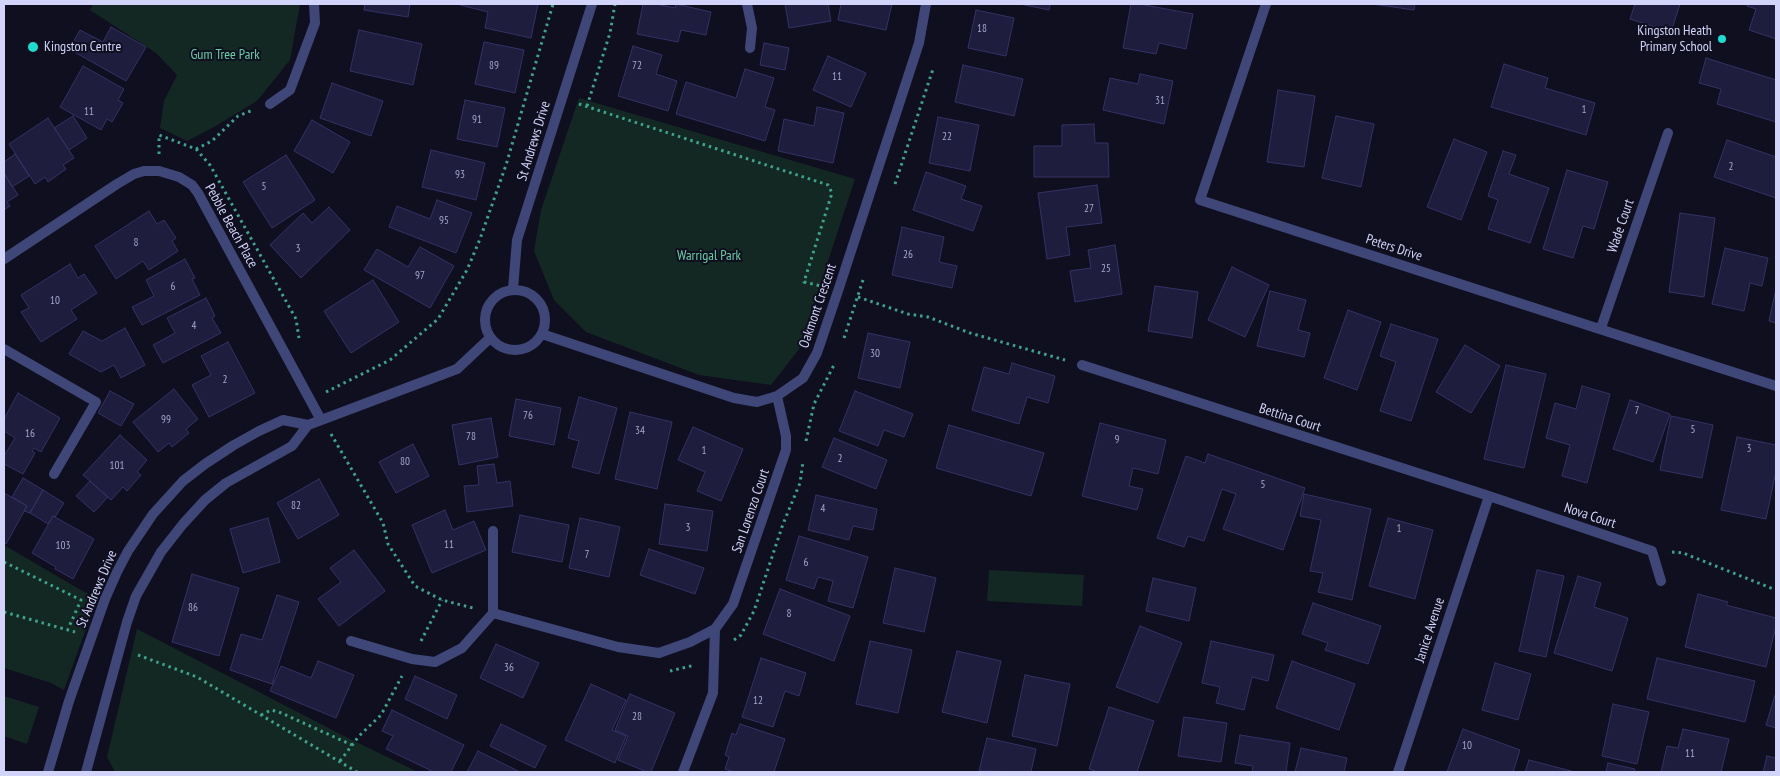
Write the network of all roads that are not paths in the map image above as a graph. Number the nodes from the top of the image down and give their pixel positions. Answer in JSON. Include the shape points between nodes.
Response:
{"nodes":[{"id":1,"x":314,"y":4,"type":"edge"},
{"id":2,"x":592,"y":4,"type":"edge"},
{"id":3,"x":748,"y":4,"type":"edge"},
{"id":4,"x":926,"y":4,"type":"edge"},
{"id":5,"x":1266,"y":4,"type":"edge"},
{"id":6,"x":750,"y":48,"type":"dead end"},
{"id":7,"x":270,"y":104,"type":"road end"},
{"id":8,"x":1668,"y":133,"type":"dead end"},
{"id":9,"x":4,"y":259,"type":"edge"},
{"id":10,"x":513,"y":289,"type":"junction"},
{"id":11,"x":1601,"y":328,"type":"junction"},
{"id":12,"x":542,"y":334,"type":"junction"},
{"id":13,"x":490,"y":338,"type":"junction"},
{"id":14,"x":4,"y":350,"type":"edge"},
{"id":15,"x":1082,"y":365,"type":"road end"},
{"id":16,"x":1776,"y":386,"type":"edge"},
{"id":17,"x":777,"y":396,"type":"junction"},
{"id":18,"x":322,"y":420,"type":"junction"},
{"id":19,"x":308,"y":425,"type":"junction"},
{"id":20,"x":54,"y":474,"type":"dead end"},
{"id":21,"x":1489,"y":496,"type":"junction"},
{"id":22,"x":493,"y":531,"type":"dead end"},
{"id":23,"x":1661,"y":581,"type":"dead end"},
{"id":24,"x":493,"y":613,"type":"junction"},
{"id":25,"x":715,"y":629,"type":"junction"},
{"id":26,"x":351,"y":640,"type":"dead end"},
{"id":27,"x":48,"y":772,"type":"edge"},
{"id":28,"x":86,"y":772,"type":"edge"},
{"id":29,"x":683,"y":772,"type":"edge"},
{"id":30,"x":1398,"y":772,"type":"edge"}],
"edges":[{"from":1,"to":7,"type":"street","via":[[315,23],[290,90]]},
{"from":2,"to":10,"type":"street","name":"St Andrews Drive","via":[[518,240]]},
{"from":3,"to":6,"type":"street","via":[[752,28]]},
{"from":4,"to":17,"type":"street","name":"Oakmont Crescent","via":[[919,43],[817,353],[803,378]]},
{"from":5,"to":11,"type":"street","name":"Peters Drive","via":[[1200,200]]},
{"from":8,"to":11,"type":"street","name":"Wade Court"},
{"from":9,"to":18,"type":"street","name":"Pebble Beach Place","via":[[117,184],[144,170],[179,177],[192,184],[198,193]]},
{"from":10,"to":12,"type":"street","via":[[524,290],[541,303],[545,313]]},
{"from":10,"to":13,"type":"street","via":[[503,291],[487,306],[485,327]]},
{"from":11,"to":16,"type":"street","name":"Peters Drive"},
{"from":12,"to":13,"type":"street","via":[[528,348],[518,351],[498,346]]},
{"from":12,"to":17,"type":"street","name":"Oakmont Crescent","via":[[734,398],[757,402]]},
{"from":13,"to":18,"type":"street","via":[[457,369]]},
{"from":14,"to":20,"type":"street","via":[[96,402]]},
{"from":15,"to":21,"type":"street","name":"Bettina Court"},
{"from":17,"to":25,"type":"street","name":"San Lorenzo Court","via":[[786,450],[733,604]]},
{"from":18,"to":19,"type":"street"},
{"from":19,"to":27,"type":"street","name":"St Andrews Drive","via":[[283,420],[259,431],[204,464],[152,514],[128,551],[105,599],[68,701]]},
{"from":19,"to":28,"type":"street","via":[[292,446],[226,483],[206,500],[161,552],[136,596]]},
{"from":21,"to":23,"type":"street","name":"Nova Court","via":[[1652,551]]},
{"from":21,"to":30,"type":"street","name":"Janice Avenue"},
{"from":22,"to":24,"type":"street"},
{"from":24,"to":25,"type":"street","name":"San Lorenzo Court","via":[[618,647],[659,653]]},
{"from":24,"to":26,"type":"street","via":[[462,648],[435,662],[412,659]]},
{"from":25,"to":29,"type":"street","via":[[713,693]]}]}
